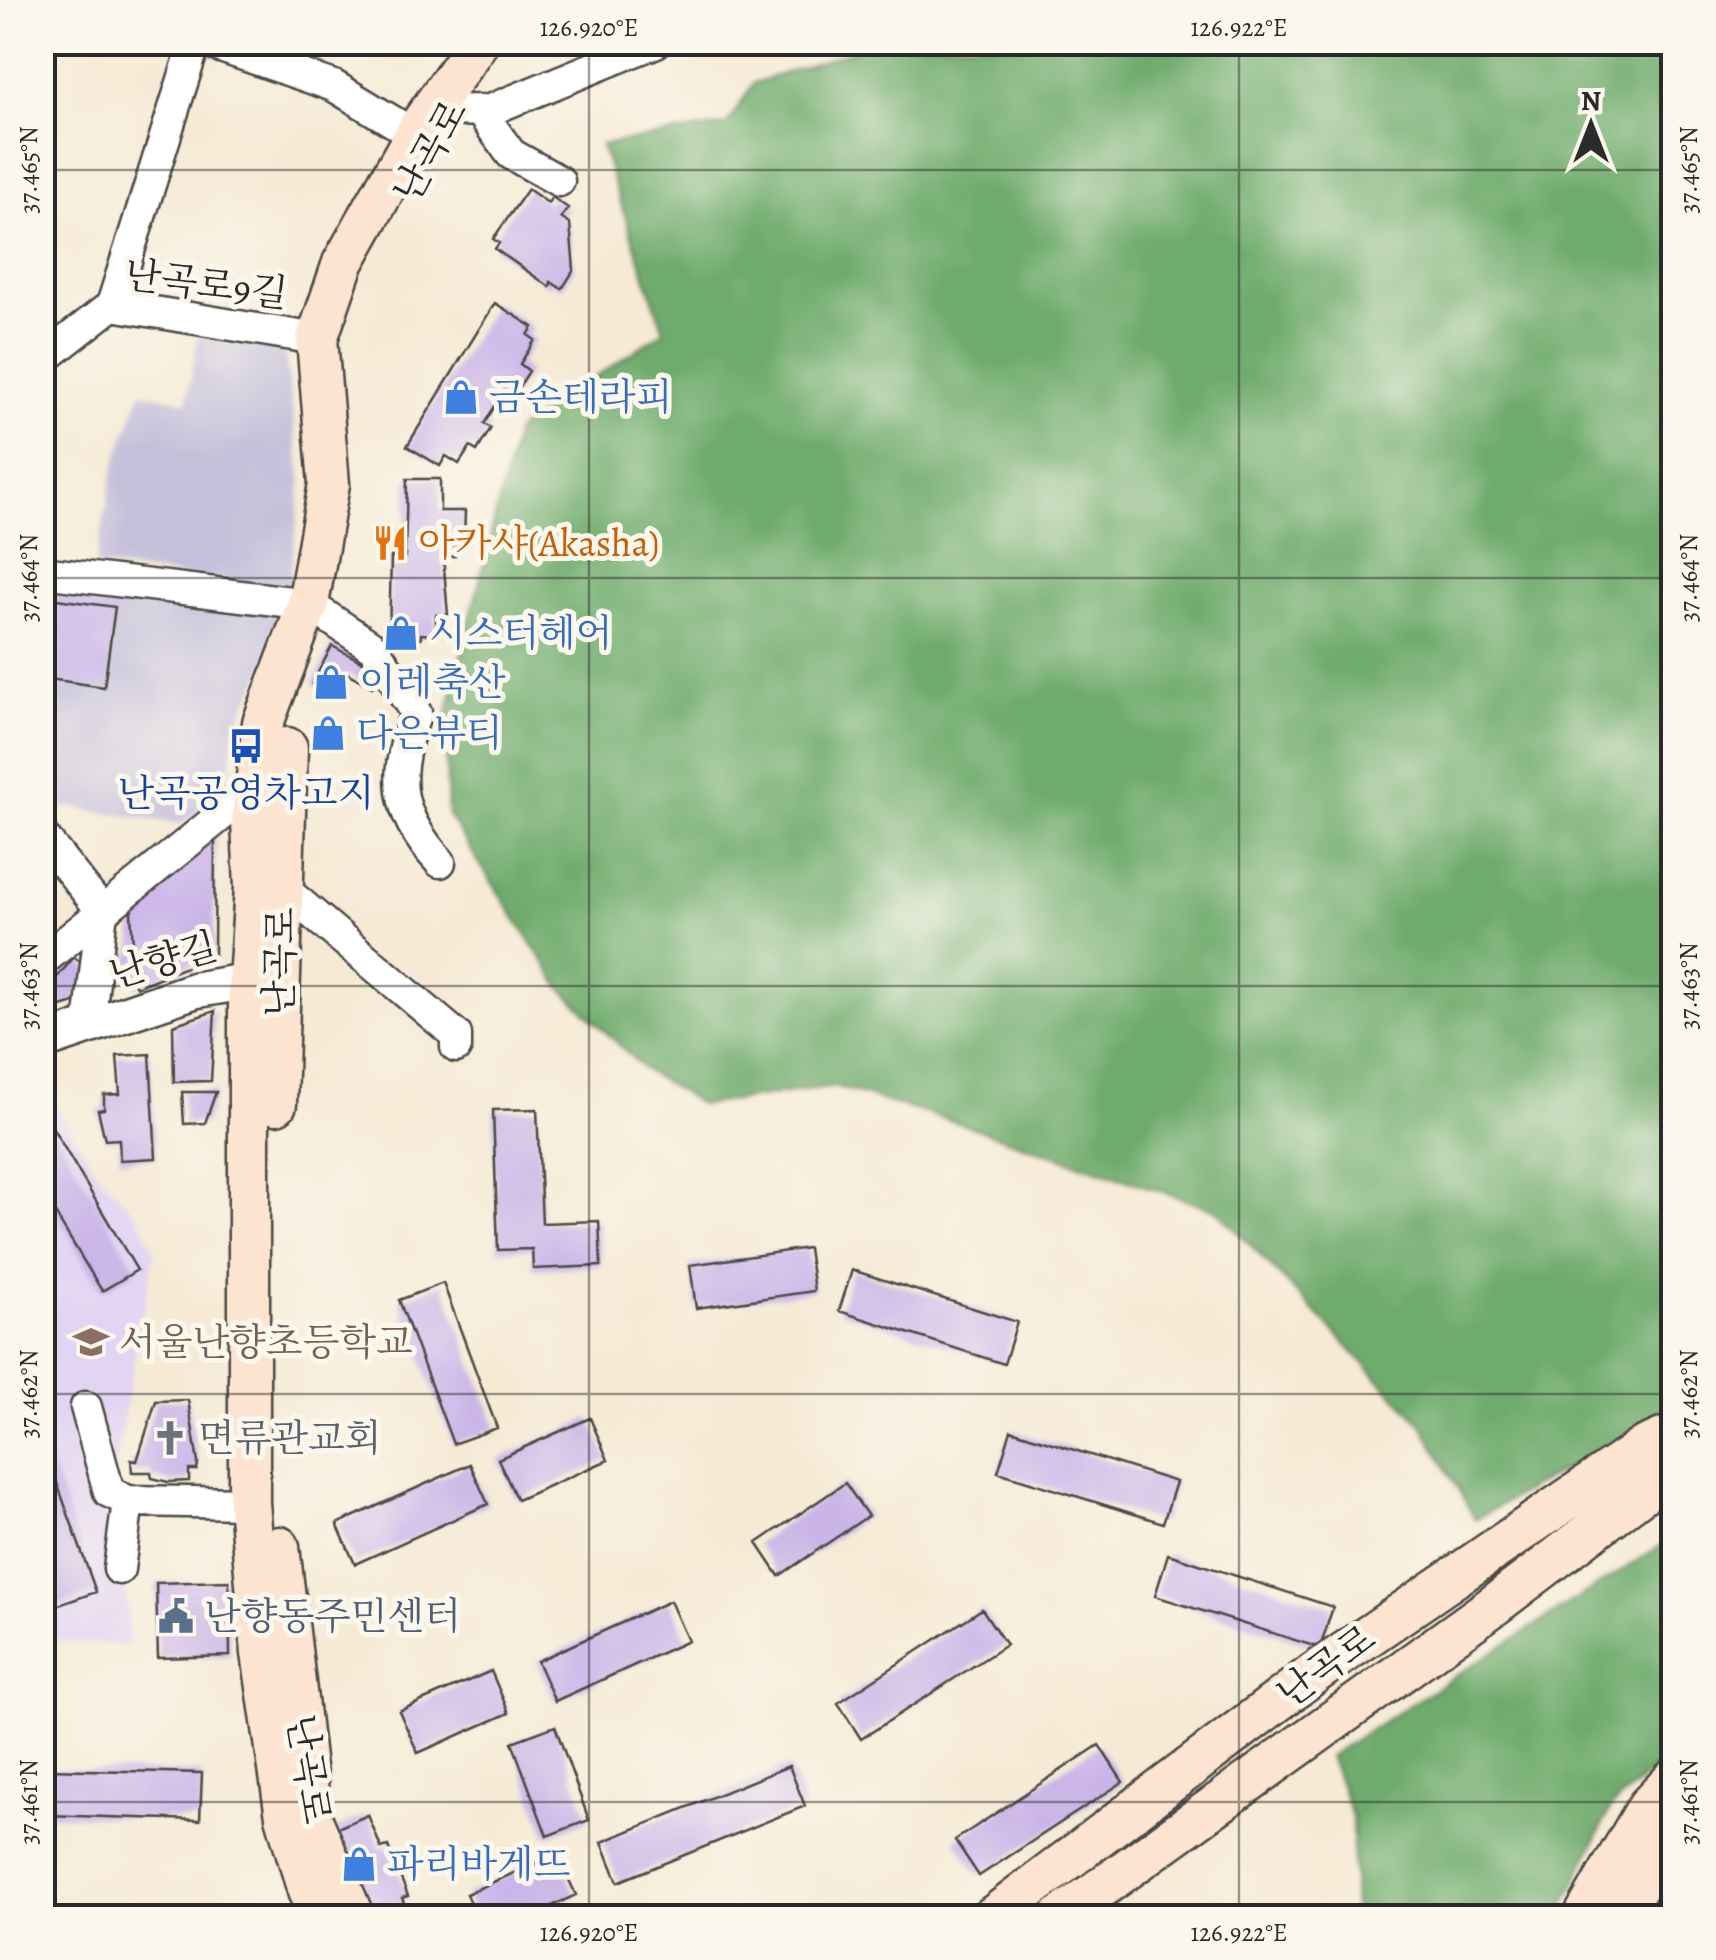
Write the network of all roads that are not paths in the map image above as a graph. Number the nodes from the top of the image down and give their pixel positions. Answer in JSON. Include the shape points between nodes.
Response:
{"nodes":[{"id":1,"x":195,"y":42,"type":"edge"},
{"id":2,"x":206,"y":42,"type":"edge"},
{"id":3,"x":478,"y":42,"type":"edge"},
{"id":4,"x":496,"y":42,"type":"edge"},
{"id":5,"x":656,"y":42,"type":"edge"},
{"id":6,"x":443,"y":117,"type":"junction"},
{"id":7,"x":559,"y":181,"type":"dead end"},
{"id":8,"x":112,"y":305,"type":"junction"},
{"id":9,"x":317,"y":339,"type":"junction"},
{"id":10,"x":42,"y":360,"type":"edge"},
{"id":11,"x":42,"y":572,"type":"edge"},
{"id":12,"x":317,"y":609,"type":"junction"},
{"id":13,"x":256,"y":786,"type":"junction"},
{"id":14,"x":42,"y":836,"type":"edge"},
{"id":15,"x":440,"y":862,"type":"dead end"},
{"id":16,"x":268,"y":890,"type":"junction"},
{"id":17,"x":102,"y":911,"type":"junction"},
{"id":18,"x":42,"y":960,"type":"edge"},
{"id":19,"x":250,"y":981,"type":"junction"},
{"id":20,"x":88,"y":1026,"type":"junction"},
{"id":21,"x":42,"y":1042,"type":"edge"},
{"id":22,"x":456,"y":1047,"type":"dead end"},
{"id":23,"x":86,"y":1407,"type":"dead end"},
{"id":24,"x":1674,"y":1434,"type":"edge"},
{"id":25,"x":1674,"y":1469,"type":"edge"},
{"id":26,"x":128,"y":1500,"type":"junction"},
{"id":27,"x":249,"y":1503,"type":"junction"},
{"id":28,"x":119,"y":1569,"type":"dead end"},
{"id":29,"x":1674,"y":1778,"type":"edge"},
{"id":30,"x":1674,"y":1830,"type":"edge"},
{"id":31,"x":322,"y":1918,"type":"edge"},
{"id":32,"x":354,"y":1918,"type":"edge"},
{"id":33,"x":992,"y":1918,"type":"edge"},
{"id":34,"x":1059,"y":1918,"type":"edge"},
{"id":35,"x":1582,"y":1918,"type":"edge"},
{"id":36,"x":1618,"y":1918,"type":"edge"}],
"edges":[{"from":1,"to":8,"type":"street"},
{"from":2,"to":6,"type":"street"},
{"from":3,"to":6,"type":"main road","name":"난곡로"},
{"from":4,"to":6,"type":"main road","name":"난곡로"},
{"from":5,"to":6,"type":"street"},
{"from":6,"to":7,"type":"street"},
{"from":6,"to":9,"type":"main road","name":"난곡로","via":[[343,263]]},
{"from":6,"to":12,"type":"main road","name":"난곡로","via":[[368,268],[342,342],[352,490]]},
{"from":8,"to":9,"type":"street","name":"난곡로9길"},
{"from":8,"to":10,"type":"street","name":"난곡로9길"},
{"from":9,"to":12,"type":"main road","name":"난곡로","via":[[329,484]]},
{"from":11,"to":12,"type":"street"},
{"from":12,"to":13,"type":"main road","name":"난곡로","via":[[263,723]]},
{"from":12,"to":15,"type":"street","via":[[374,648],[409,697],[416,713],[404,743],[403,812]]},
{"from":12,"to":16,"type":"main road","name":"난곡로","via":[[290,724]]},
{"from":13,"to":16,"type":"main road","name":"난곡로","via":[[252,822]]},
{"from":13,"to":17,"type":"street"},
{"from":14,"to":17,"type":"street"},
{"from":16,"to":19,"type":"main road","name":"난곡로"},
{"from":16,"to":22,"type":"street","via":[[293,898],[456,1035]]},
{"from":16,"to":32,"type":"main road","name":"난곡로","via":[[274,1505],[311,1818]]},
{"from":17,"to":18,"type":"street"},
{"from":17,"to":20,"type":"street"},
{"from":19,"to":20,"type":"street","name":"난향길","via":[[194,990]]},
{"from":19,"to":27,"type":"main road","name":"난곡로"},
{"from":20,"to":21,"type":"street","name":"난향길"},
{"from":23,"to":26,"type":"street","via":[[109,1492]]},
{"from":24,"to":33,"type":"main road","name":"난곡로","via":[[1644,1447],[1316,1672]]},
{"from":25,"to":34,"type":"main road","name":"난곡로"},
{"from":26,"to":27,"type":"street"},
{"from":26,"to":28,"type":"street"},
{"from":27,"to":31,"type":"main road","name":"난곡로","via":[[286,1816]]},
{"from":29,"to":35,"type":"main road","via":[[1648,1806]]},
{"from":30,"to":36,"type":"main road"}]}
